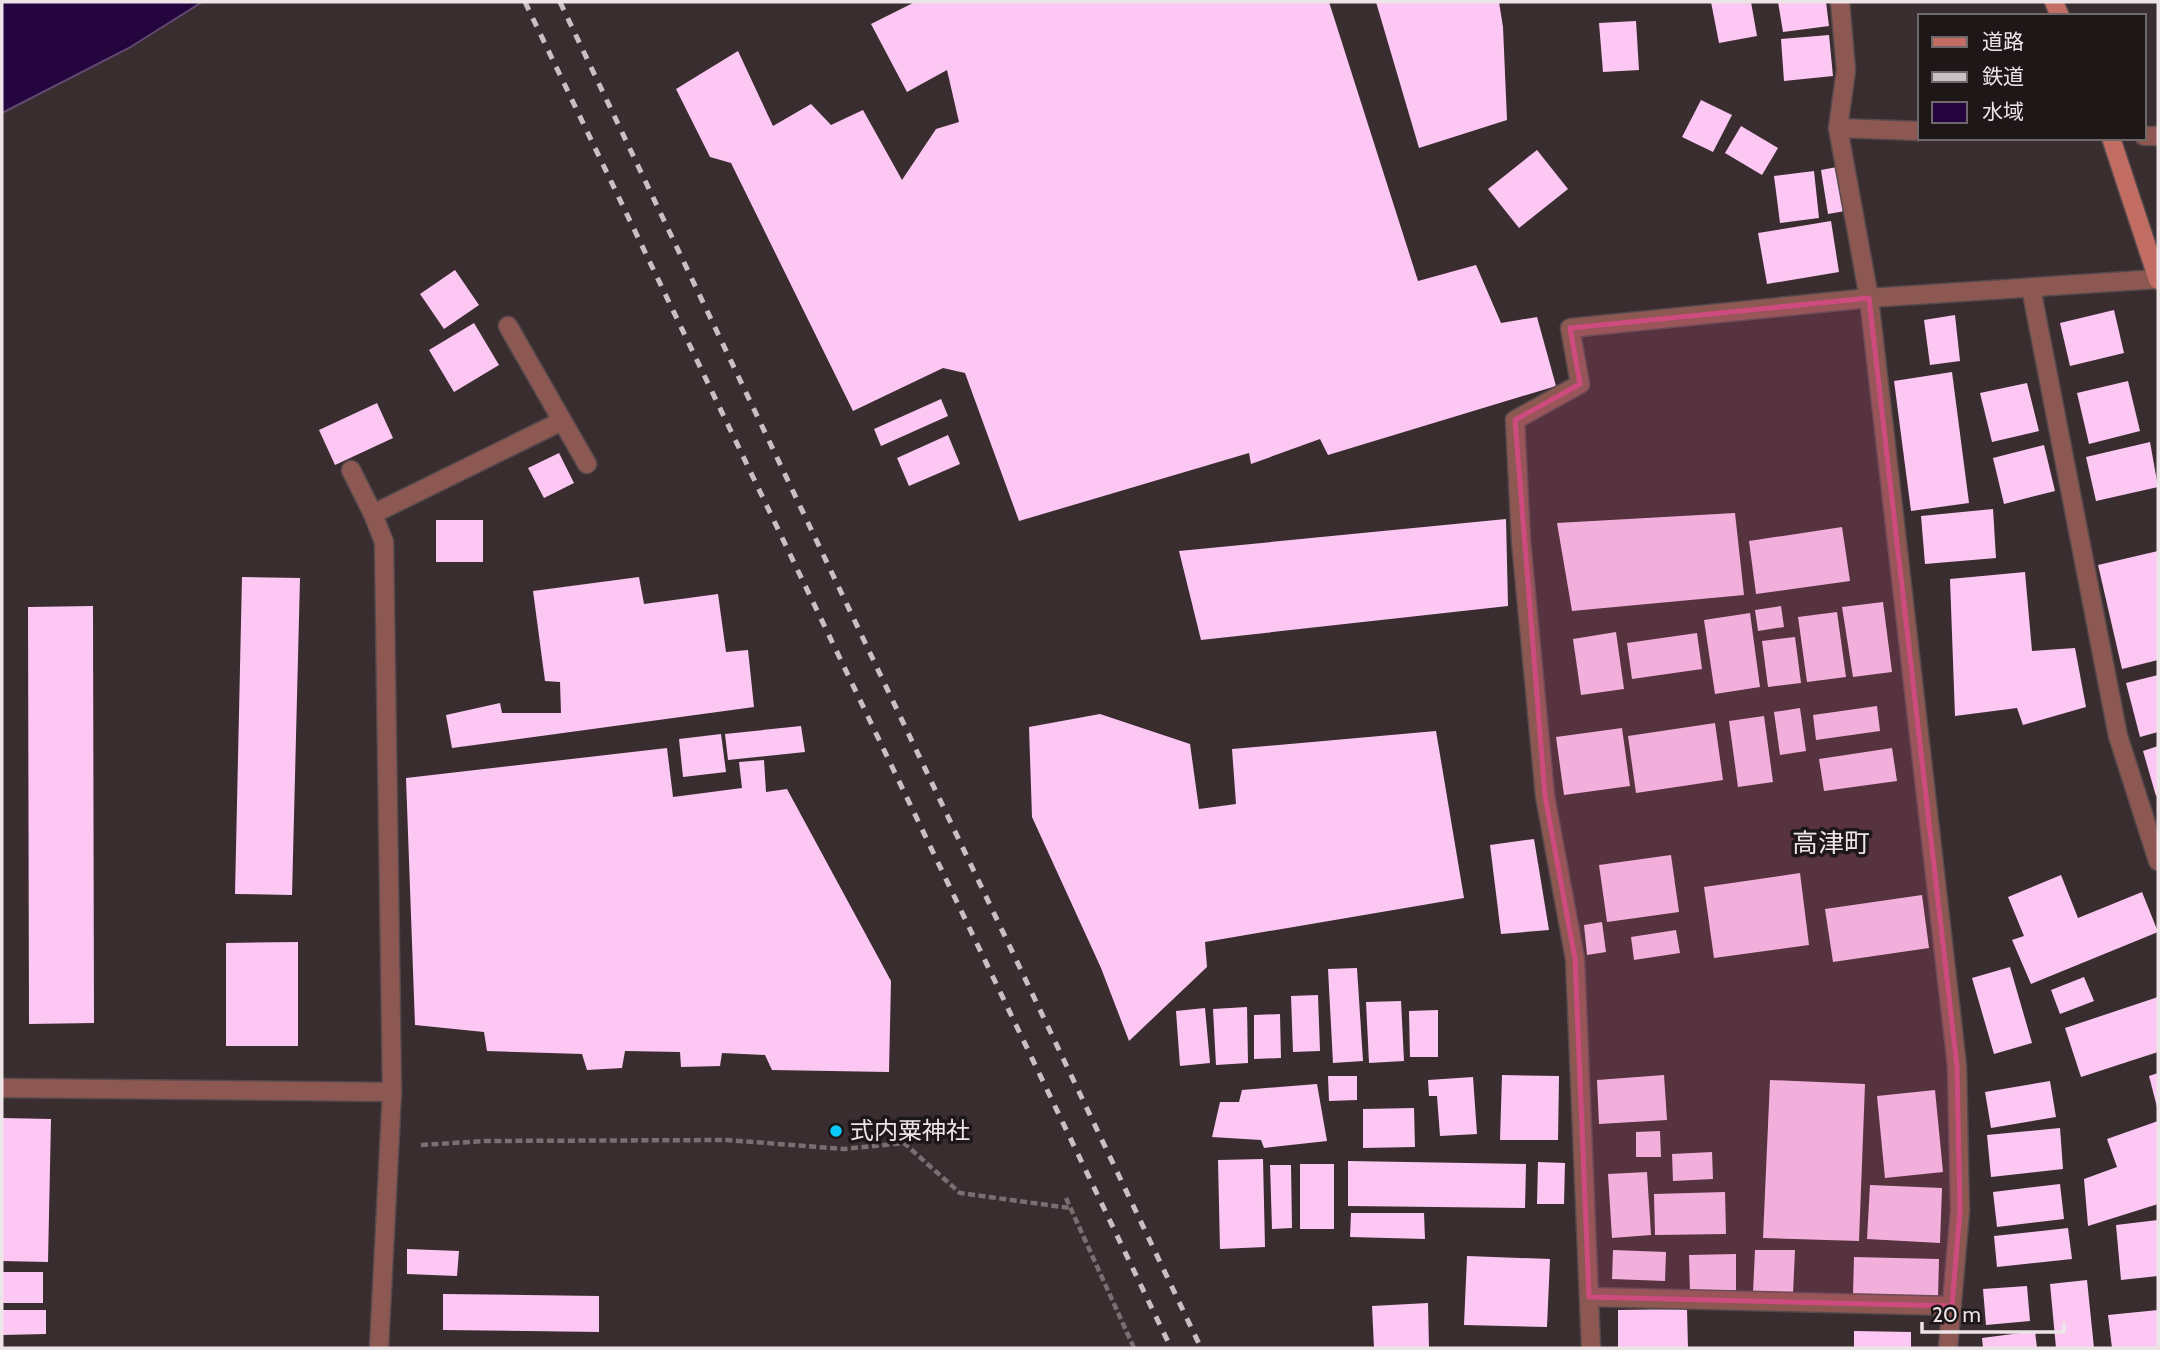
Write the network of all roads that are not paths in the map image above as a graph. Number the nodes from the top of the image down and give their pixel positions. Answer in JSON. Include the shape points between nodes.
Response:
{"nodes":[{"id":1,"x":1840,"y":2,"type":"edge"},
{"id":2,"x":1838,"y":128,"type":"junction"},
{"id":3,"x":1918,"y":131,"type":"edge"},
{"id":4,"x":2112,"y":140,"type":"edge"},
{"id":5,"x":2158,"y":280,"type":"edge"},
{"id":6,"x":2031,"y":288,"type":"junction"},
{"id":7,"x":1870,"y":298,"type":"junction"},
{"id":8,"x":508,"y":326,"type":"dead end"},
{"id":9,"x":562,"y":421,"type":"junction"},
{"id":10,"x":587,"y":464,"type":"dead end"},
{"id":11,"x":351,"y":470,"type":"dead end"},
{"id":12,"x":373,"y":514,"type":"junction"},
{"id":13,"x":2158,"y":861,"type":"edge"},
{"id":14,"x":2,"y":1088,"type":"edge"},
{"id":15,"x":391,"y":1092,"type":"junction"},
{"id":16,"x":1589,"y":1297,"type":"junction"},
{"id":17,"x":1952,"y":1306,"type":"junction"},
{"id":18,"x":379,"y":1348,"type":"edge"},
{"id":19,"x":1591,"y":1348,"type":"edge"},
{"id":20,"x":1948,"y":1348,"type":"edge"}],
"edges":[{"from":1,"to":2,"type":"street","via":[[1846,70]]},
{"from":2,"to":3,"type":"street"},
{"from":2,"to":7,"type":"street"},
{"from":4,"to":5,"type":"main road"},
{"from":5,"to":6,"type":"street"},
{"from":6,"to":7,"type":"street"},
{"from":6,"to":13,"type":"street","via":[[2118,736]]},
{"from":7,"to":16,"type":"street","via":[[1570,328],[1580,384],[1515,419],[1521,541],[1545,796],[1575,959]]},
{"from":7,"to":17,"type":"street","via":[[1957,1066],[1960,1211]]},
{"from":8,"to":9,"type":"street"},
{"from":9,"to":10,"type":"street"},
{"from":9,"to":12,"type":"street"},
{"from":11,"to":12,"type":"street"},
{"from":12,"to":15,"type":"street","via":[[384,542]]},
{"from":14,"to":15,"type":"street"},
{"from":15,"to":18,"type":"street"},
{"from":16,"to":17,"type":"street"},
{"from":16,"to":19,"type":"street"},
{"from":17,"to":20,"type":"street"}]}
